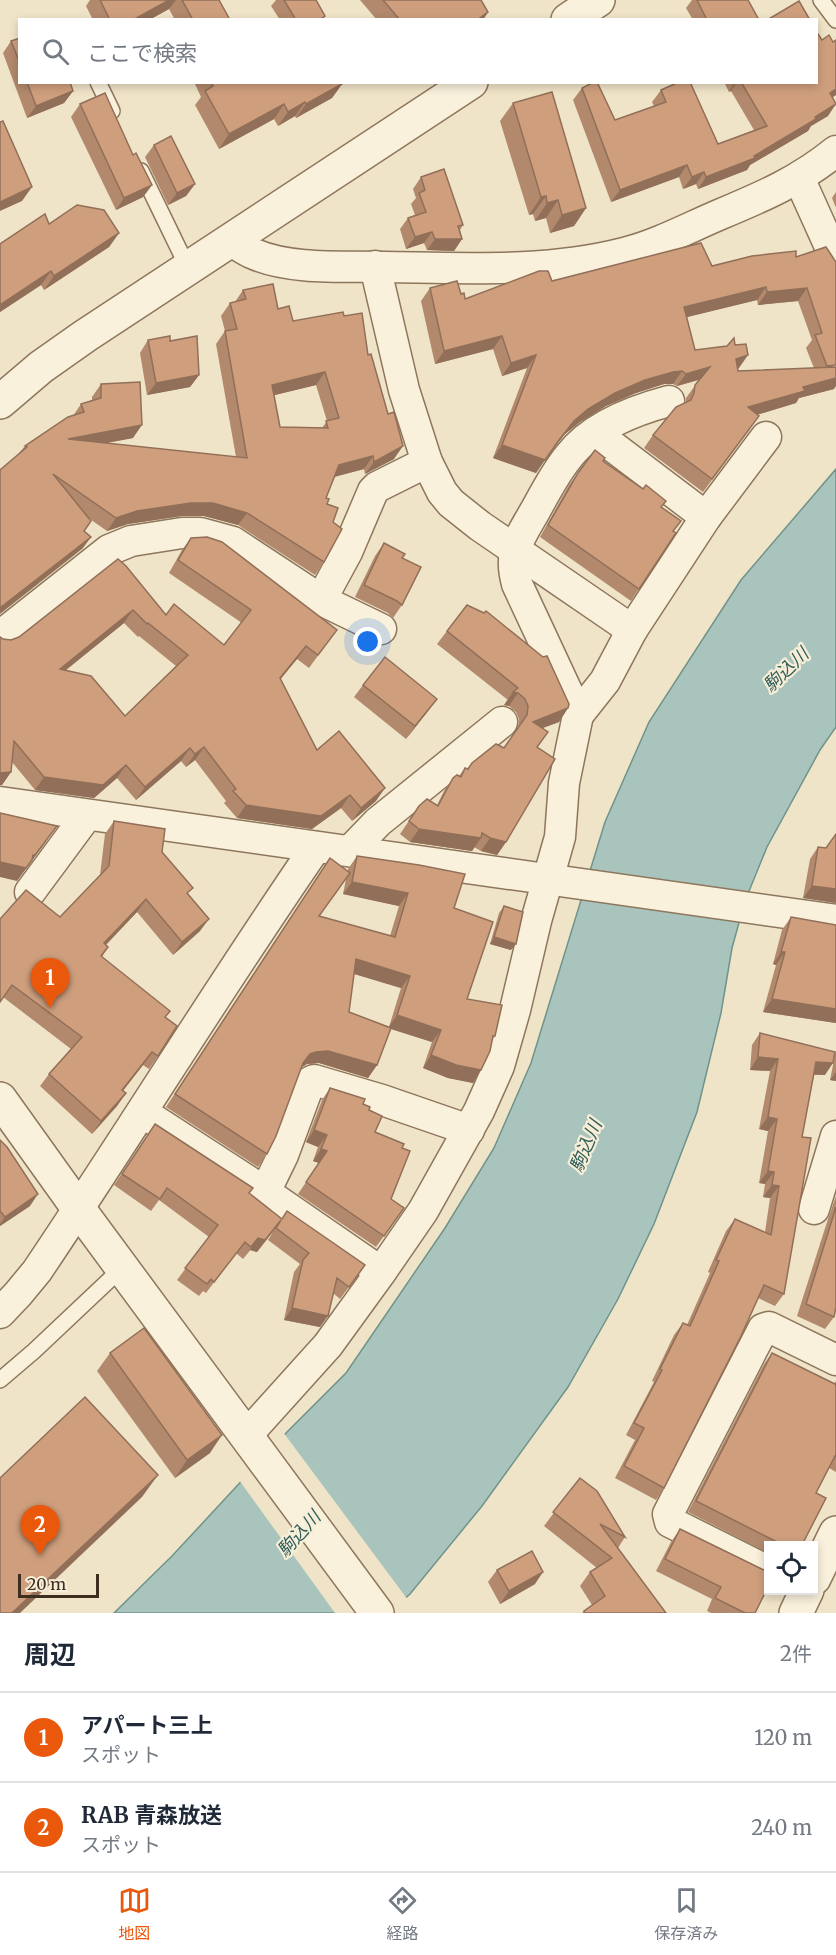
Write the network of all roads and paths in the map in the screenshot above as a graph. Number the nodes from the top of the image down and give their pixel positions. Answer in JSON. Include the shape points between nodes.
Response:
{"nodes":[{"id":1,"x":598,"y":0,"type":"edge"},
{"id":2,"x":821,"y":0,"type":"edge"},
{"id":3,"x":571,"y":18,"type":"edge"},
{"id":4,"x":836,"y":20,"type":"edge"},
{"id":5,"x":99,"y":84,"type":"edge"},
{"id":6,"x":468,"y":84,"type":"edge"},
{"id":7,"x":118,"y":124,"type":"edge"},
{"id":8,"x":836,"y":151,"type":"edge"},
{"id":9,"x":133,"y":154,"type":"edge"},
{"id":10,"x":799,"y":178,"type":"junction"},
{"id":11,"x":230,"y":240,"type":"junction"},
{"id":12,"x":836,"y":260,"type":"edge"},
{"id":13,"x":375,"y":266,"type":"junction"},
{"id":14,"x":188,"y":268,"type":"junction"},
{"id":15,"x":669,"y":401,"type":"dead end"},
{"id":16,"x":0,"y":402,"type":"edge"},
{"id":17,"x":595,"y":433,"type":"junction"},
{"id":18,"x":766,"y":437,"type":"dead end"},
{"id":19,"x":427,"y":462,"type":"junction"},
{"id":20,"x":706,"y":517,"type":"junction"},
{"id":21,"x":514,"y":549,"type":"junction"},
{"id":22,"x":321,"y":600,"type":"junction"},
{"id":23,"x":381,"y":629,"type":"dead end"},
{"id":24,"x":632,"y":630,"type":"junction"},
{"id":25,"x":0,"y":636,"type":"edge"},
{"id":26,"x":578,"y":715,"type":"junction"},
{"id":27,"x":501,"y":722,"type":"dead end"},
{"id":28,"x":0,"y":802,"type":"edge"},
{"id":29,"x":87,"y":815,"type":"junction"},
{"id":30,"x":316,"y":847,"type":"junction"},
{"id":31,"x":350,"y":851,"type":"junction"},
{"id":32,"x":555,"y":881,"type":"junction"},
{"id":33,"x":30,"y":892,"type":"edge"},
{"id":34,"x":836,"y":920,"type":"edge"},
{"id":35,"x":0,"y":1100,"type":"edge"},
{"id":36,"x":142,"y":1112,"type":"junction"},
{"id":37,"x":469,"y":1130,"type":"junction"},
{"id":38,"x":836,"y":1137,"type":"edge"},
{"id":39,"x":265,"y":1192,"type":"junction"},
{"id":40,"x":78,"y":1208,"type":"junction"},
{"id":41,"x":813,"y":1209,"type":"dead end"},
{"id":42,"x":122,"y":1268,"type":"junction"},
{"id":43,"x":381,"y":1272,"type":"junction"},
{"id":44,"x":0,"y":1312,"type":"edge"},
{"id":45,"x":836,"y":1359,"type":"edge"},
{"id":46,"x":0,"y":1380,"type":"edge"},
{"id":47,"x":248,"y":1440,"type":"junction"},
{"id":48,"x":836,"y":1533,"type":"edge"},
{"id":49,"x":818,"y":1568,"type":"edge"},
{"id":50,"x":764,"y":1569,"type":"edge"},
{"id":51,"x":805,"y":1595,"type":"edge"},
{"id":52,"x":377,"y":1613,"type":"edge"},
{"id":53,"x":796,"y":1613,"type":"edge"}],
"edges":[{"from":1,"to":3,"type":"street"},
{"from":2,"to":4,"type":"lane"},
{"from":5,"to":7,"type":"lane"},
{"from":6,"to":11,"type":"street"},
{"from":8,"to":10,"type":"street"},
{"from":9,"to":14,"type":"lane"},
{"from":10,"to":12,"type":"street"},
{"from":10,"to":13,"type":"street","via":[[627,253],[599,259],[511,268]]},
{"from":11,"to":13,"type":"street","via":[[253,254],[278,261]]},
{"from":11,"to":14,"type":"street"},
{"from":13,"to":19,"type":"street","via":[[404,390]]},
{"from":14,"to":16,"type":"street","via":[[85,336]]},
{"from":15,"to":17,"type":"street","via":[[630,412]]},
{"from":17,"to":20,"type":"street"},
{"from":17,"to":21,"type":"street","via":[[569,455]]},
{"from":18,"to":20,"type":"street"},
{"from":19,"to":21,"type":"street","via":[[451,503]]},
{"from":19,"to":22,"type":"street","via":[[376,487]]},
{"from":20,"to":24,"type":"street"},
{"from":21,"to":24,"type":"street"},
{"from":21,"to":26,"type":"street","via":[[517,584]]},
{"from":22,"to":23,"type":"street"},
{"from":22,"to":25,"type":"street","via":[[233,542],[200,533],[182,533],[131,541],[109,550]]},
{"from":24,"to":26,"type":"street","via":[[605,681]]},
{"from":26,"to":32,"type":"street","via":[[564,783]]},
{"from":27,"to":31,"type":"street","via":[[386,815]]},
{"from":28,"to":29,"type":"street"},
{"from":29,"to":30,"type":"street"},
{"from":29,"to":33,"type":"street"},
{"from":30,"to":31,"type":"street"},
{"from":30,"to":36,"type":"street"},
{"from":31,"to":32,"type":"street"},
{"from":32,"to":34,"type":"street"},
{"from":32,"to":37,"type":"street","via":[[536,921],[499,1066]]},
{"from":35,"to":40,"type":"street"},
{"from":36,"to":39,"type":"street"},
{"from":36,"to":40,"type":"street"},
{"from":37,"to":39,"type":"street","via":[[314,1080]]},
{"from":37,"to":43,"type":"street","via":[[423,1211]]},
{"from":38,"to":41,"type":"street"},
{"from":39,"to":43,"type":"street"},
{"from":40,"to":42,"type":"street"},
{"from":40,"to":44,"type":"street","via":[[37,1271]]},
{"from":42,"to":46,"type":"lane"},
{"from":42,"to":47,"type":"street"},
{"from":43,"to":47,"type":"street","via":[[328,1346]]},
{"from":45,"to":50,"type":"street","via":[[769,1327],[763,1329],[668,1514],[670,1522]]},
{"from":47,"to":52,"type":"street"},
{"from":48,"to":49,"type":"street"},
{"from":51,"to":53,"type":"street"}]}
